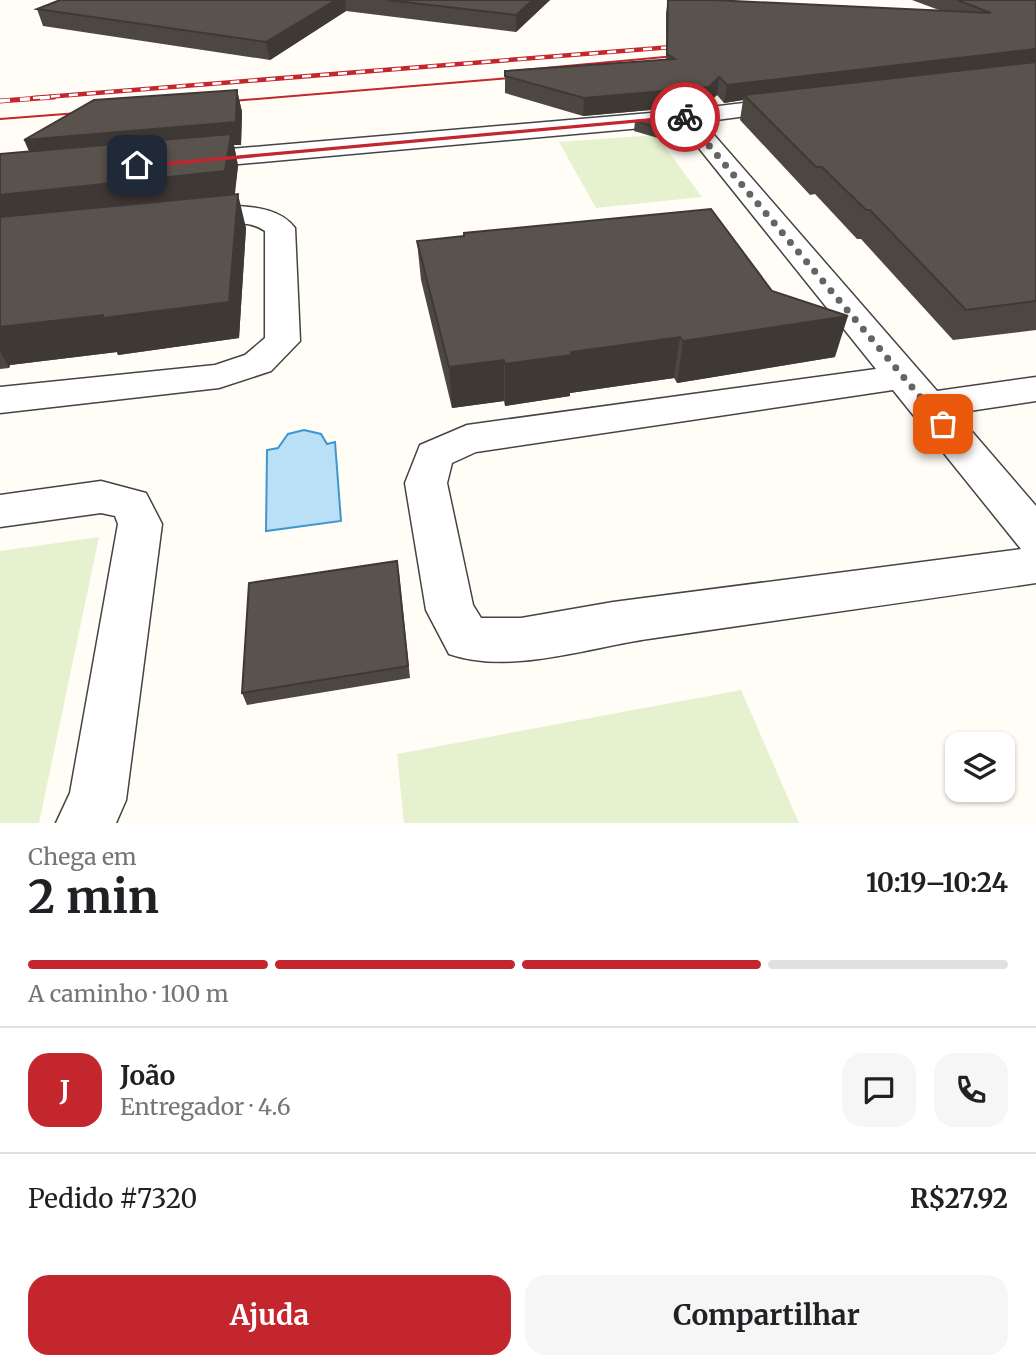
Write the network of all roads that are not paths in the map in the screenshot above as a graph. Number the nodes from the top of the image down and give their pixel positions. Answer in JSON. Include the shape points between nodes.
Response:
{"nodes":[{"id":1,"x":809,"y":102,"type":"edge"},
{"id":2,"x":686,"y":117,"type":"junction"},
{"id":3,"x":165,"y":163,"type":"edge"},
{"id":4,"x":165,"y":223,"type":"edge"},
{"id":5,"x":1036,"y":389,"type":"edge"},
{"id":6,"x":915,"y":391,"type":"junction"},
{"id":7,"x":0,"y":400,"type":"edge"},
{"id":8,"x":0,"y":511,"type":"edge"},
{"id":9,"x":1036,"y":536,"type":"edge"},
{"id":10,"x":1036,"y":565,"type":"edge"},
{"id":11,"x":85,"y":823,"type":"edge"}],
"edges":[{"from":1,"to":2,"type":"street"},
{"from":2,"to":3,"type":"street"},
{"from":2,"to":6,"type":"street"},
{"from":4,"to":7,"type":"street","via":[[248,214],[266,218],[280,228],[282,341],[258,363],[219,376]]},
{"from":5,"to":6,"type":"street"},
{"from":6,"to":9,"type":"street"},
{"from":6,"to":10,"type":"street","via":[[467,439],[434,455],[426,483],[450,610],[467,639],[521,640],[613,623]]},
{"from":8,"to":11,"type":"street","via":[[101,497],[131,504],[140,524],[97,800]]}]}
